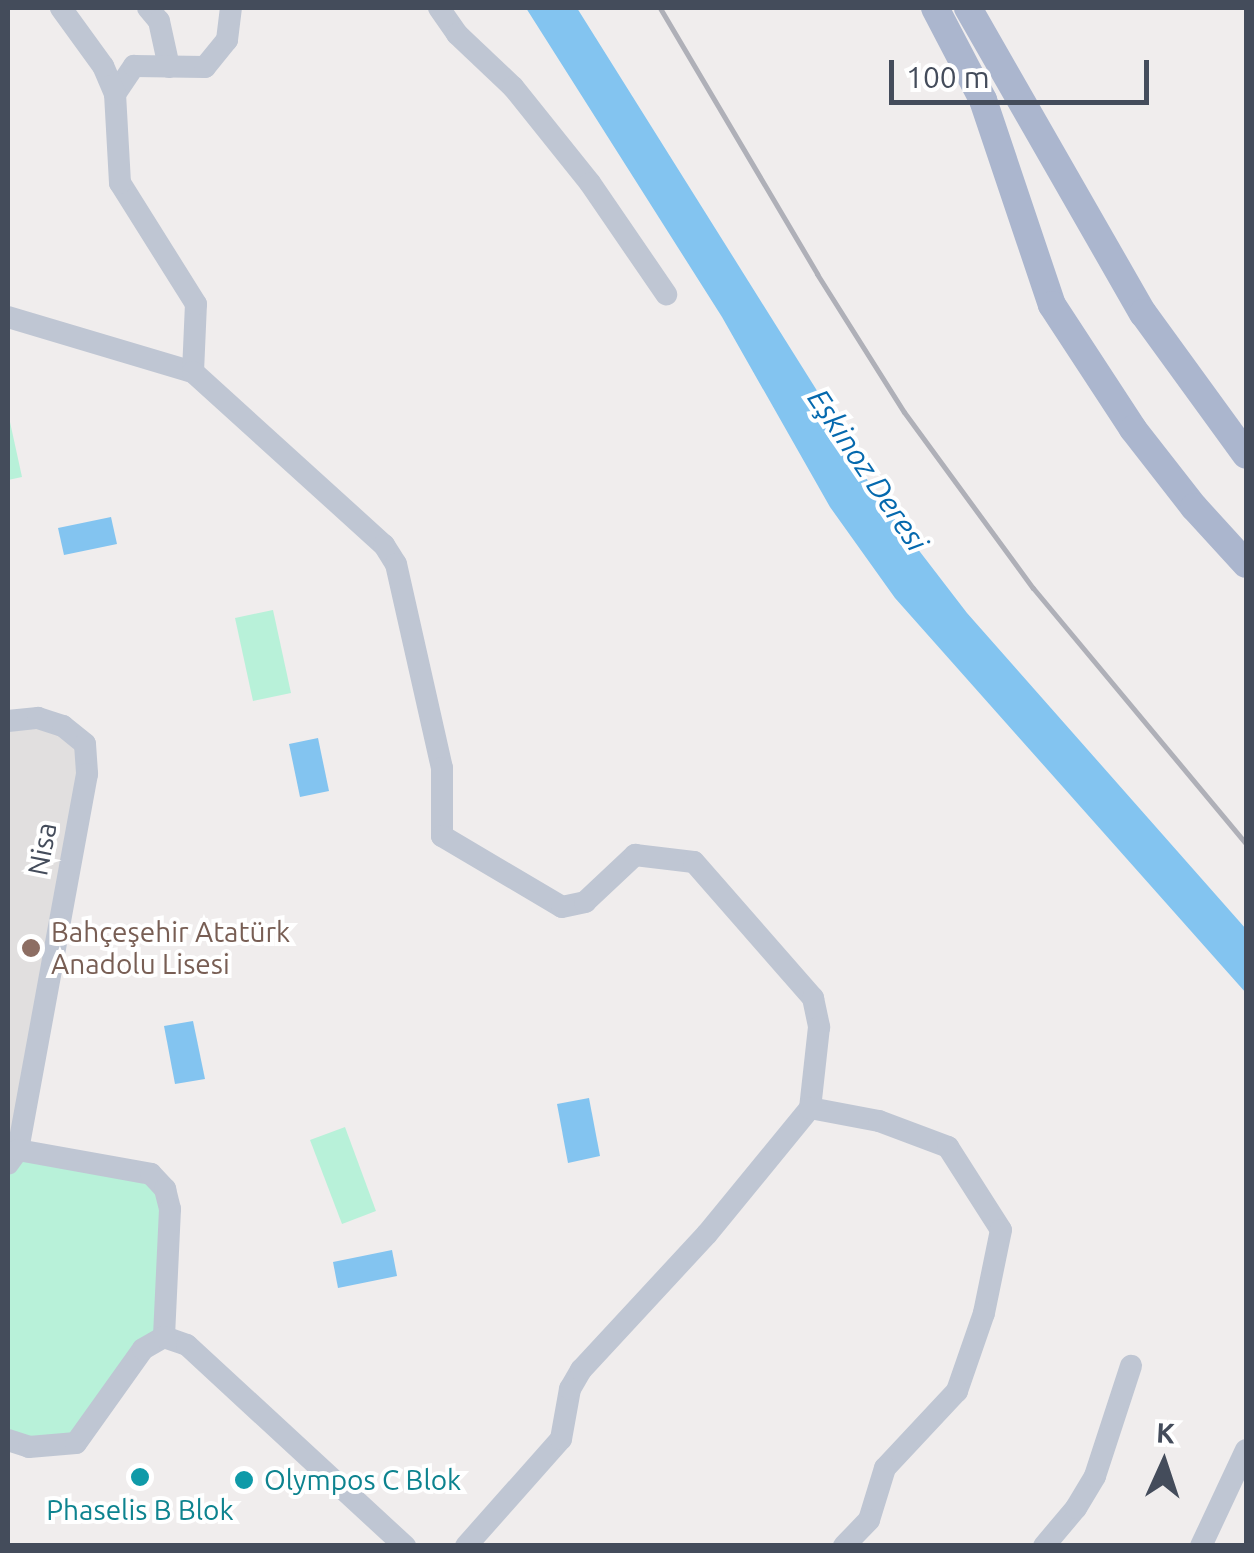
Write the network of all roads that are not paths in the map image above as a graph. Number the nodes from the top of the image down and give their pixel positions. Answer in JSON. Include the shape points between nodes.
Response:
{"nodes":[{"id":1,"x":60,"y":8,"type":"edge"},
{"id":2,"x":148,"y":8,"type":"edge"},
{"id":3,"x":230,"y":8,"type":"edge"},
{"id":4,"x":439,"y":8,"type":"edge"},
{"id":5,"x":935,"y":8,"type":"edge"},
{"id":6,"x":968,"y":8,"type":"edge"},
{"id":7,"x":169,"y":67,"type":"junction"},
{"id":8,"x":115,"y":94,"type":"junction"},
{"id":9,"x":666,"y":294,"type":"dead end"},
{"id":10,"x":8,"y":317,"type":"edge"},
{"id":11,"x":193,"y":372,"type":"junction"},
{"id":12,"x":1246,"y":455,"type":"edge"},
{"id":13,"x":1246,"y":564,"type":"edge"},
{"id":14,"x":8,"y":720,"type":"edge"},
{"id":15,"x":810,"y":1108,"type":"junction"},
{"id":16,"x":13,"y":1157,"type":"edge"},
{"id":17,"x":164,"y":1338,"type":"junction"},
{"id":18,"x":1131,"y":1366,"type":"dead end"},
{"id":19,"x":8,"y":1440,"type":"edge"},
{"id":20,"x":1246,"y":1450,"type":"edge"},
{"id":21,"x":405,"y":1546,"type":"edge"},
{"id":22,"x":466,"y":1546,"type":"edge"},
{"id":23,"x":844,"y":1546,"type":"edge"},
{"id":24,"x":1044,"y":1546,"type":"edge"},
{"id":25,"x":1200,"y":1546,"type":"edge"}],
"edges":[{"from":1,"to":8,"type":"street"},
{"from":2,"to":7,"type":"street","via":[[159,21]]},
{"from":3,"to":7,"type":"street","via":[[226,40],[205,67]]},
{"from":4,"to":9,"type":"street","via":[[590,183]]},
{"from":5,"to":13,"type":"main road","via":[[983,100],[1052,304],[1133,429]]},
{"from":6,"to":12,"type":"main road","via":[[1132,296]]},
{"from":7,"to":8,"type":"street","via":[[134,66]]},
{"from":8,"to":11,"type":"street","via":[[120,184],[196,304]]},
{"from":10,"to":11,"type":"street"},
{"from":11,"to":15,"type":"street","via":[[384,545],[396,564],[442,768],[442,836],[562,906],[585,902],[635,854],[694,862],[814,998],[819,1027]]},
{"from":14,"to":16,"type":"street","name":"Nisa","via":[[38,718],[63,726],[84,744],[87,774]]},
{"from":15,"to":22,"type":"street","via":[[707,1234],[580,1370],[561,1438]]},
{"from":15,"to":23,"type":"street","via":[[880,1121],[948,1148],[1002,1230],[956,1391],[885,1468],[869,1520]]},
{"from":16,"to":17,"type":"street","via":[[151,1174],[165,1189],[170,1209]]},
{"from":17,"to":19,"type":"street","via":[[143,1349],[76,1443],[28,1447]]},
{"from":17,"to":21,"type":"street","via":[[187,1345]]},
{"from":18,"to":24,"type":"street","via":[[1095,1476]]},
{"from":20,"to":25,"type":"street"}]}
